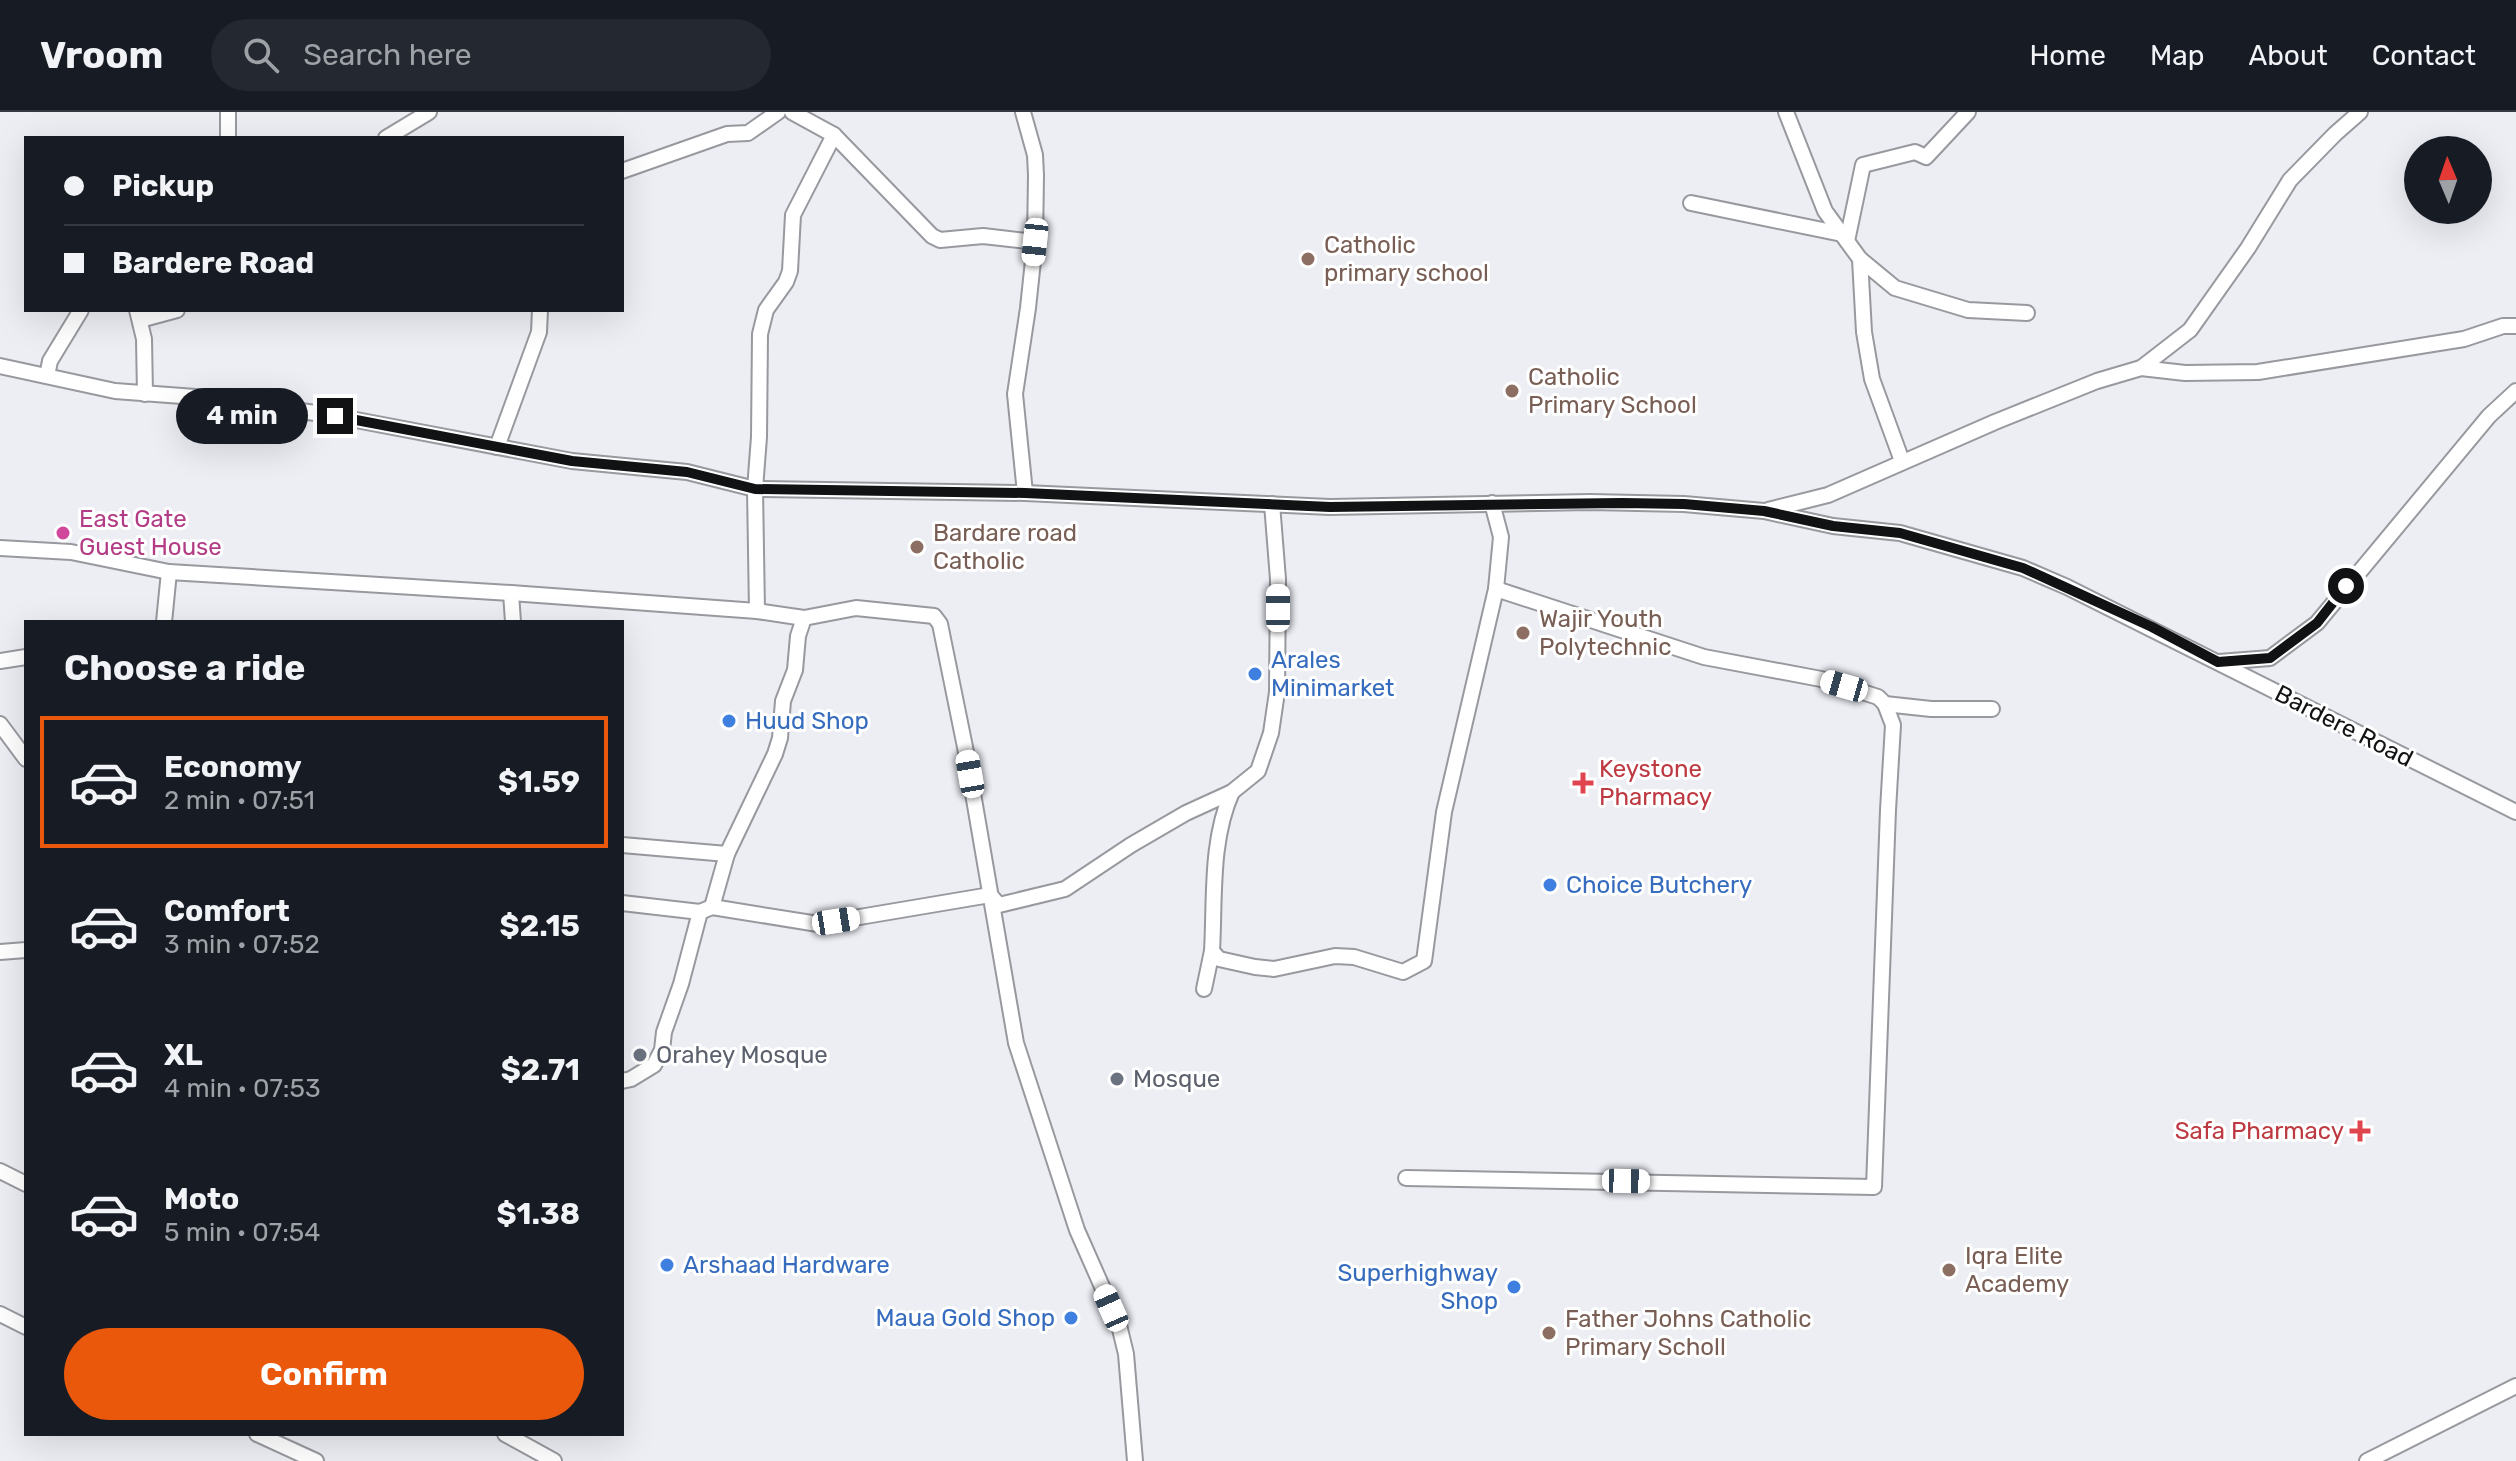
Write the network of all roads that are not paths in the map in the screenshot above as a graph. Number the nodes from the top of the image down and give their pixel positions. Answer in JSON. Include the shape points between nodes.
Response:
{"nodes":[{"id":1,"x":228,"y":112,"type":"edge"},
{"id":2,"x":429,"y":112,"type":"edge"},
{"id":3,"x":778,"y":112,"type":"edge"},
{"id":4,"x":792,"y":112,"type":"edge"},
{"id":5,"x":1023,"y":112,"type":"edge"},
{"id":6,"x":1786,"y":112,"type":"edge"},
{"id":7,"x":1968,"y":112,"type":"edge"},
{"id":8,"x":2360,"y":112,"type":"edge"},
{"id":9,"x":834,"y":135,"type":"junction"},
{"id":10,"x":228,"y":136,"type":"edge"},
{"id":11,"x":389,"y":136,"type":"edge"},
{"id":12,"x":624,"y":170,"type":"edge"},
{"id":13,"x":1691,"y":203,"type":"dead end"},
{"id":14,"x":1844,"y":237,"type":"junction"},
{"id":15,"x":1035,"y":242,"type":"junction"},
{"id":16,"x":1860,"y":259,"type":"junction"},
{"id":17,"x":80,"y":312,"type":"edge"},
{"id":18,"x":161,"y":312,"type":"edge"},
{"id":19,"x":540,"y":312,"type":"edge"},
{"id":20,"x":2027,"y":313,"type":"dead end"},
{"id":21,"x":138,"y":315,"type":"edge"},
{"id":22,"x":2516,"y":326,"type":"edge"},
{"id":23,"x":0,"y":366,"type":"edge"},
{"id":24,"x":2141,"y":368,"type":"junction"},
{"id":25,"x":47,"y":376,"type":"junction"},
{"id":26,"x":2516,"y":391,"type":"edge"},
{"id":27,"x":145,"y":394,"type":"junction"},
{"id":28,"x":497,"y":447,"type":"junction"},
{"id":29,"x":1902,"y":461,"type":"junction"},
{"id":30,"x":755,"y":489,"type":"junction"},
{"id":31,"x":1025,"y":493,"type":"junction"},
{"id":32,"x":1492,"y":503,"type":"junction"},
{"id":33,"x":1272,"y":504,"type":"junction"},
{"id":34,"x":1764,"y":511,"type":"junction"},
{"id":35,"x":0,"y":548,"type":"edge"},
{"id":36,"x":169,"y":572,"type":"junction"},
{"id":37,"x":1496,"y":589,"type":"junction"},
{"id":38,"x":511,"y":593,"type":"junction"},
{"id":39,"x":757,"y":611,"type":"junction"},
{"id":40,"x":804,"y":618,"type":"junction"},
{"id":41,"x":164,"y":620,"type":"edge"},
{"id":42,"x":513,"y":620,"type":"edge"},
{"id":43,"x":24,"y":657,"type":"edge"},
{"id":44,"x":0,"y":661,"type":"edge"},
{"id":45,"x":2218,"y":662,"type":"junction"},
{"id":46,"x":1885,"y":704,"type":"junction"},
{"id":47,"x":1992,"y":709,"type":"dead end"},
{"id":48,"x":0,"y":724,"type":"edge"},
{"id":49,"x":24,"y":756,"type":"edge"},
{"id":50,"x":1232,"y":792,"type":"junction"},
{"id":51,"x":2516,"y":812,"type":"edge"},
{"id":52,"x":624,"y":845,"type":"edge"},
{"id":53,"x":727,"y":854,"type":"junction"},
{"id":54,"x":990,"y":895,"type":"junction"},
{"id":55,"x":624,"y":903,"type":"edge"},
{"id":56,"x":706,"y":910,"type":"junction"},
{"id":57,"x":24,"y":950,"type":"edge"},
{"id":58,"x":1212,"y":951,"type":"junction"},
{"id":59,"x":0,"y":952,"type":"edge"},
{"id":60,"x":1204,"y":989,"type":"dead end"},
{"id":61,"x":624,"y":1081,"type":"edge"},
{"id":62,"x":0,"y":1171,"type":"edge"},
{"id":63,"x":1406,"y":1178,"type":"dead end"},
{"id":64,"x":24,"y":1183,"type":"edge"},
{"id":65,"x":0,"y":1314,"type":"edge"},
{"id":66,"x":24,"y":1326,"type":"edge"},
{"id":67,"x":2516,"y":1386,"type":"edge"},
{"id":68,"x":261,"y":1436,"type":"edge"},
{"id":69,"x":509,"y":1436,"type":"edge"},
{"id":70,"x":316,"y":1461,"type":"edge"},
{"id":71,"x":554,"y":1461,"type":"edge"},
{"id":72,"x":1135,"y":1461,"type":"edge"},
{"id":73,"x":2367,"y":1461,"type":"edge"}],
"edges":[{"from":1,"to":10,"type":"street"},
{"from":2,"to":11,"type":"street"},
{"from":3,"to":12,"type":"street","via":[[748,133],[727,134]]},
{"from":4,"to":9,"type":"street"},
{"from":5,"to":15,"type":"street","via":[[1035,155]]},
{"from":6,"to":14,"type":"street","via":[[1825,211]]},
{"from":7,"to":14,"type":"street","via":[[1926,157],[1915,152],[1863,165]]},
{"from":8,"to":24,"type":"street","via":[[2290,180],[2190,330]]},
{"from":9,"to":15,"type":"street","via":[[932,236]]},
{"from":9,"to":30,"type":"street","via":[[796,207],[790,271],[762,320]]},
{"from":13,"to":14,"type":"street"},
{"from":14,"to":16,"type":"street"},
{"from":15,"to":31,"type":"street","via":[[1015,394]]},
{"from":16,"to":20,"type":"street","via":[[1895,288],[1924,299],[1968,310]]},
{"from":16,"to":29,"type":"street","via":[[1872,379]]},
{"from":17,"to":25,"type":"street","via":[[50,361]]},
{"from":18,"to":21,"type":"street"},
{"from":19,"to":28,"type":"street","via":[[539,332]]},
{"from":21,"to":27,"type":"street"},
{"from":22,"to":24,"type":"street","via":[[2258,372]]},
{"from":23,"to":25,"type":"street","name":"Bardere Road"},
{"from":24,"to":29,"type":"street"},
{"from":25,"to":27,"type":"street","name":"Bardere Road"},
{"from":26,"to":45,"type":"street","via":[[2489,416],[2317,623],[2270,658]]},
{"from":27,"to":28,"type":"street","name":"Bardere Road","via":[[321,413]]},
{"from":28,"to":30,"type":"street","name":"Bardere Road","via":[[572,461],[687,472]]},
{"from":29,"to":34,"type":"street","via":[[1828,495]]},
{"from":30,"to":31,"type":"street","name":"Bardere Road"},
{"from":30,"to":39,"type":"street"},
{"from":31,"to":33,"type":"street","name":"Bardere Road"},
{"from":32,"to":33,"type":"street","name":"Bardere Road"},
{"from":32,"to":34,"type":"street","name":"Bardere Road","via":[[1684,504]]},
{"from":32,"to":37,"type":"street","via":[[1501,537]]},
{"from":33,"to":50,"type":"street","via":[[1277,692],[1258,771]]},
{"from":34,"to":45,"type":"street","name":"Bardere Road","via":[[1900,533],[2023,568]]},
{"from":35,"to":36,"type":"street","via":[[71,552]]},
{"from":36,"to":38,"type":"street"},
{"from":36,"to":41,"type":"street"},
{"from":37,"to":46,"type":"street","via":[[1704,657],[1867,692]]},
{"from":37,"to":58,"type":"street","via":[[1444,812],[1424,961],[1403,972],[1335,956],[1274,969],[1219,959]]},
{"from":38,"to":39,"type":"street"},
{"from":38,"to":42,"type":"street"},
{"from":39,"to":40,"type":"street"},
{"from":40,"to":53,"type":"street","via":[[775,754]]},
{"from":40,"to":54,"type":"street","via":[[856,608],[934,616],[940,624]]},
{"from":43,"to":44,"type":"street"},
{"from":45,"to":51,"type":"street","name":"Bardere Road"},
{"from":46,"to":47,"type":"street"},
{"from":46,"to":63,"type":"street","via":[[1894,748],[1874,1187]]},
{"from":48,"to":49,"type":"street"},
{"from":50,"to":54,"type":"street","via":[[1153,832],[1065,889],[999,905]]},
{"from":50,"to":58,"type":"street","via":[[1223,811],[1216,861]]},
{"from":52,"to":53,"type":"street"},
{"from":53,"to":56,"type":"street"},
{"from":54,"to":56,"type":"street","via":[[818,924]]},
{"from":54,"to":72,"type":"street","via":[[1016,1043],[1077,1230],[1119,1325]]},
{"from":55,"to":56,"type":"street"},
{"from":56,"to":61,"type":"street","via":[[662,1050],[654,1065]]},
{"from":57,"to":59,"type":"street"},
{"from":58,"to":60,"type":"street"},
{"from":62,"to":64,"type":"street"},
{"from":65,"to":66,"type":"street"},
{"from":67,"to":73,"type":"street"},
{"from":68,"to":70,"type":"street"},
{"from":69,"to":71,"type":"street"}]}
